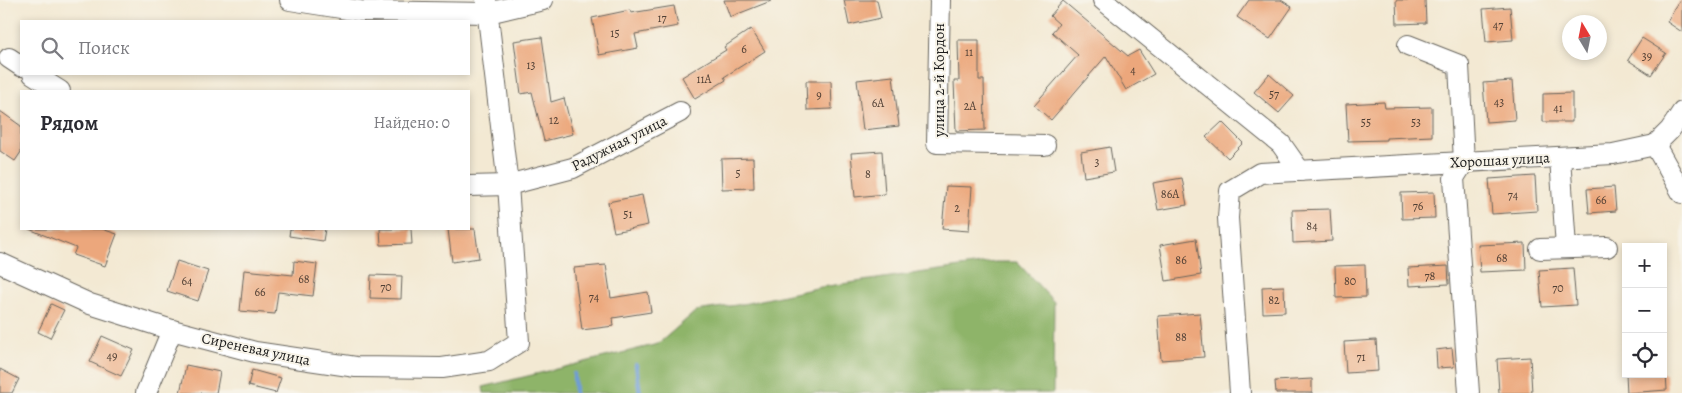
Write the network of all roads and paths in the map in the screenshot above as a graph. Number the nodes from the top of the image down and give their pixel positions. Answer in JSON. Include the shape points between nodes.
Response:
{"nodes":[{"id":1,"x":290,"y":0,"type":"edge"},
{"id":2,"x":543,"y":0,"type":"edge"},
{"id":3,"x":940,"y":0,"type":"edge"},
{"id":4,"x":1103,"y":0,"type":"edge"},
{"id":5,"x":487,"y":6,"type":"edge"},
{"id":6,"x":1408,"y":46,"type":"dead end"},
{"id":7,"x":35,"y":75,"type":"edge"},
{"id":8,"x":58,"y":90,"type":"edge"},
{"id":9,"x":680,"y":112,"type":"dead end"},
{"id":10,"x":1682,"y":112,"type":"edge"},
{"id":11,"x":1045,"y":145,"type":"dead end"},
{"id":12,"x":1656,"y":145,"type":"junction"},
{"id":13,"x":1560,"y":157,"type":"junction"},
{"id":14,"x":1464,"y":162,"type":"junction"},
{"id":15,"x":1300,"y":171,"type":"junction"},
{"id":16,"x":508,"y":185,"type":"junction"},
{"id":17,"x":470,"y":186,"type":"edge"},
{"id":18,"x":1682,"y":193,"type":"edge"},
{"id":19,"x":1607,"y":247,"type":"dead end"},
{"id":20,"x":1566,"y":248,"type":"junction"},
{"id":21,"x":1540,"y":249,"type":"dead end"},
{"id":22,"x":0,"y":263,"type":"edge"},
{"id":23,"x":172,"y":330,"type":"junction"},
{"id":24,"x":146,"y":393,"type":"edge"},
{"id":25,"x":1240,"y":393,"type":"edge"},
{"id":26,"x":1469,"y":393,"type":"edge"}],
"edges":[{"from":1,"to":5,"type":"street","via":[[360,11]]},
{"from":2,"to":5,"type":"street"},
{"from":3,"to":11,"type":"street","name":"улица 2-й Кордон","via":[[937,143]]},
{"from":4,"to":15,"type":"street","via":[[1281,144]]},
{"from":5,"to":16,"type":"street"},
{"from":6,"to":14,"type":"street","via":[[1459,65]]},
{"from":7,"to":8,"type":"street"},
{"from":9,"to":16,"type":"street","name":"Радужная улица","via":[[573,168]]},
{"from":10,"to":12,"type":"street"},
{"from":12,"to":13,"type":"street","name":"Хорошая улица","via":[[1613,154]]},
{"from":12,"to":18,"type":"street"},
{"from":13,"to":14,"type":"street","name":"Хорошая улица"},
{"from":13,"to":20,"type":"street"},
{"from":14,"to":15,"type":"street","name":"Хорошая улица"},
{"from":14,"to":26,"type":"street","via":[[1454,178]]},
{"from":15,"to":25,"type":"street","name":"Хорошая улица","via":[[1260,173],[1230,192],[1228,218]]},
{"from":16,"to":17,"type":"street","name":"Радужная улица"},
{"from":16,"to":23,"type":"street","name":"Сиреневая улица","via":[[519,342],[489,361],[442,368],[366,368],[256,352]]},
{"from":19,"to":20,"type":"street"},
{"from":20,"to":21,"type":"street"},
{"from":22,"to":23,"type":"street","name":"Сиреневая улица","via":[[90,304]]},
{"from":23,"to":24,"type":"street"}]}
